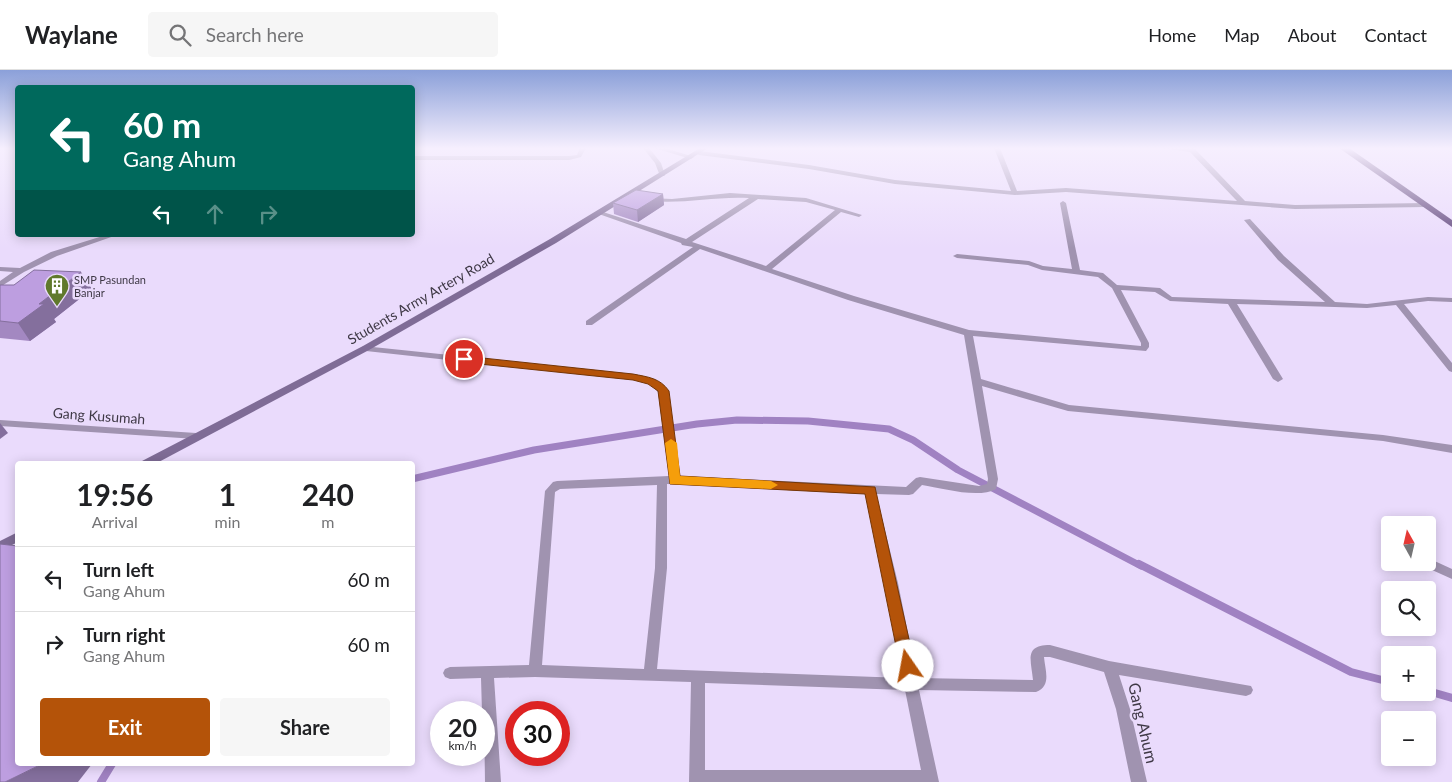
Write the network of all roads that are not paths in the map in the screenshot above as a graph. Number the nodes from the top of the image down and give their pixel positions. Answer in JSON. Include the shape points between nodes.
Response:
{"nodes":[{"id":1,"x":652,"y":181,"type":"edge"},
{"id":2,"x":891,"y":181,"type":"edge"},
{"id":3,"x":1010,"y":181,"type":"edge"},
{"id":4,"x":1222,"y":181,"type":"edge"},
{"id":5,"x":1389,"y":181,"type":"edge"},
{"id":6,"x":1014,"y":193,"type":"junction"},
{"id":7,"x":628,"y":196,"type":"junction"},
{"id":8,"x":757,"y":196,"type":"junction"},
{"id":9,"x":1063,"y":202,"type":"dead end"},
{"id":10,"x":1244,"y":204,"type":"junction"},
{"id":11,"x":1424,"y":206,"type":"junction"},
{"id":12,"x":838,"y":211,"type":"junction"},
{"id":13,"x":598,"y":212,"type":"junction"},
{"id":14,"x":858,"y":215,"type":"dead end"},
{"id":15,"x":1248,"y":220,"type":"dead end"},
{"id":16,"x":1452,"y":224,"type":"edge"},
{"id":17,"x":106,"y":237,"type":"edge"},
{"id":18,"x":685,"y":243,"type":"junction"},
{"id":19,"x":699,"y":246,"type":"junction"},
{"id":20,"x":957,"y":256,"type":"dead end"},
{"id":21,"x":0,"y":269,"type":"edge"},
{"id":22,"x":21,"y":270,"type":"junction"},
{"id":23,"x":766,"y":270,"type":"junction"},
{"id":24,"x":1076,"y":272,"type":"junction"},
{"id":25,"x":0,"y":285,"type":"edge"},
{"id":26,"x":1115,"y":287,"type":"junction"},
{"id":27,"x":1452,"y":300,"type":"edge"},
{"id":28,"x":1232,"y":303,"type":"junction"},
{"id":29,"x":1399,"y":304,"type":"junction"},
{"id":30,"x":1333,"y":305,"type":"junction"},
{"id":31,"x":589,"y":323,"type":"dead end"},
{"id":32,"x":968,"y":333,"type":"junction"},
{"id":33,"x":366,"y":348,"type":"junction"},
{"id":34,"x":1452,"y":369,"type":"edge"},
{"id":35,"x":1278,"y":379,"type":"dead end"},
{"id":36,"x":977,"y":381,"type":"junction"},
{"id":37,"x":0,"y":423,"type":"edge"},
{"id":38,"x":196,"y":436,"type":"junction"},
{"id":39,"x":1452,"y":449,"type":"edge"},
{"id":40,"x":151,"y":461,"type":"edge"},
{"id":41,"x":669,"y":481,"type":"junction"},
{"id":42,"x":870,"y":490,"type":"junction"},
{"id":43,"x":15,"y":538,"type":"edge"},
{"id":44,"x":0,"y":546,"type":"edge"},
{"id":45,"x":1436,"y":567,"type":"edge"},
{"id":46,"x":1452,"y":574,"type":"edge"},
{"id":47,"x":1109,"y":667,"type":"junction"},
{"id":48,"x":488,"y":671,"type":"junction"},
{"id":49,"x":534,"y":671,"type":"junction"},
{"id":50,"x":450,"y":673,"type":"dead end"},
{"id":51,"x":650,"y":676,"type":"junction"},
{"id":52,"x":698,"y":678,"type":"junction"},
{"id":53,"x":911,"y":684,"type":"junction"},
{"id":54,"x":1246,"y":690,"type":"dead end"},
{"id":55,"x":697,"y":780,"type":"edge"},
{"id":56,"x":930,"y":780,"type":"edge"},
{"id":57,"x":493,"y":782,"type":"edge"},
{"id":58,"x":1139,"y":782,"type":"edge"}],
"edges":[{"from":1,"to":7,"type":"main road","name":"Students Army Artery Road"},
{"from":2,"to":6,"type":"street"},
{"from":3,"to":6,"type":"street"},
{"from":4,"to":10,"type":"street"},
{"from":5,"to":11,"type":"highway"},
{"from":6,"to":10,"type":"street","via":[[1066,190]]},
{"from":7,"to":8,"type":"street","via":[[666,201]]},
{"from":7,"to":13,"type":"main road","name":"Students Army Artery Road"},
{"from":8,"to":12,"type":"street","via":[[806,200]]},
{"from":8,"to":18,"type":"street"},
{"from":9,"to":24,"type":"street"},
{"from":10,"to":11,"type":"street"},
{"from":11,"to":16,"type":"highway"},
{"from":12,"to":14,"type":"street"},
{"from":12,"to":23,"type":"street"},
{"from":13,"to":18,"type":"street"},
{"from":13,"to":33,"type":"main road","name":"Students Army Artery Road"},
{"from":15,"to":30,"type":"street","via":[[1281,258]]},
{"from":17,"to":22,"type":"street","via":[[54,254]]},
{"from":18,"to":19,"type":"street"},
{"from":19,"to":23,"type":"street"},
{"from":19,"to":31,"type":"street"},
{"from":20,"to":24,"type":"street","via":[[1029,263]]},
{"from":21,"to":22,"type":"street"},
{"from":22,"to":25,"type":"street"},
{"from":23,"to":32,"type":"street"},
{"from":24,"to":26,"type":"street","via":[[1100,275]]},
{"from":26,"to":28,"type":"street","via":[[1157,290],[1170,299]]},
{"from":26,"to":32,"type":"street","via":[[1145,343],[1143,348]]},
{"from":27,"to":29,"type":"street","via":[[1428,299]]},
{"from":28,"to":30,"type":"street"},
{"from":28,"to":35,"type":"street"},
{"from":29,"to":30,"type":"street"},
{"from":29,"to":34,"type":"street"},
{"from":32,"to":36,"type":"street"},
{"from":33,"to":38,"type":"main road","name":"Students Army Artery Road"},
{"from":33,"to":41,"type":"street","via":[[652,381],[664,391],[669,426]]},
{"from":36,"to":39,"type":"street","via":[[1068,408],[1383,438]]},
{"from":36,"to":42,"type":"street","via":[[993,479],[990,488],[920,481],[909,492]]},
{"from":37,"to":38,"type":"street","name":"Gang Kusumah"},
{"from":38,"to":40,"type":"main road","name":"Students Army Artery Road"},
{"from":41,"to":42,"type":"street"},
{"from":41,"to":49,"type":"street","via":[[557,485],[550,491]]},
{"from":41,"to":51,"type":"street"},
{"from":42,"to":53,"type":"street"},
{"from":43,"to":44,"type":"main road"},
{"from":45,"to":46,"type":"street"},
{"from":47,"to":53,"type":"street","via":[[1040,651],[1037,655],[1040,683],[1036,686]]},
{"from":47,"to":54,"type":"street"},
{"from":47,"to":58,"type":"street","name":"Gang Ahum","via":[[1115,679]]},
{"from":48,"to":49,"type":"street"},
{"from":48,"to":50,"type":"street"},
{"from":48,"to":57,"type":"street"},
{"from":49,"to":51,"type":"street"},
{"from":51,"to":52,"type":"street"},
{"from":52,"to":53,"type":"street"},
{"from":52,"to":55,"type":"street"},
{"from":53,"to":56,"type":"street"},
{"from":55,"to":56,"type":"street"}]}
